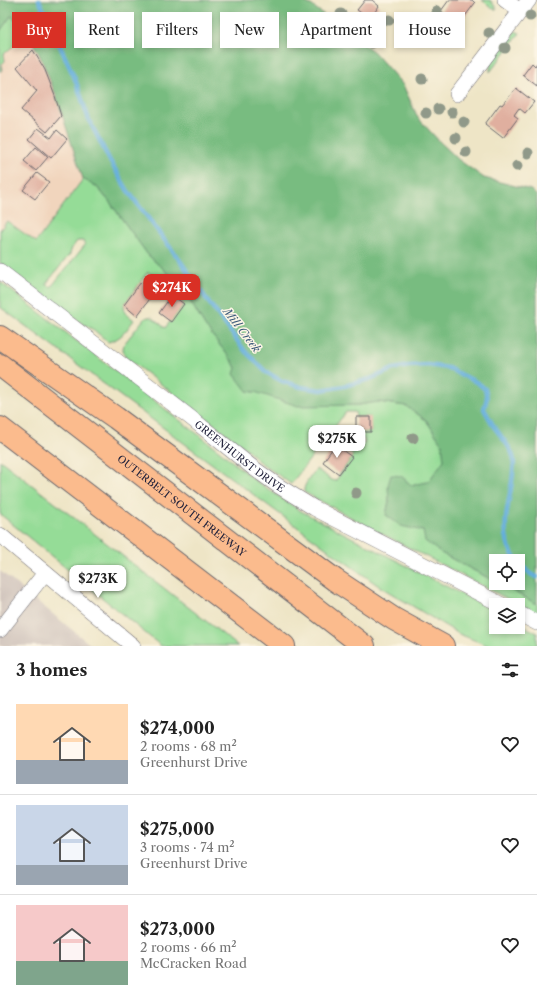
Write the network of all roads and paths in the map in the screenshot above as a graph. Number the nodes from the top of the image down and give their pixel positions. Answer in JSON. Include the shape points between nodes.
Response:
{"nodes":[{"id":1,"x":505,"y":0,"type":"edge"},
{"id":2,"x":524,"y":6,"type":"edge"},
{"id":3,"x":457,"y":94,"type":"dead end"},
{"id":4,"x":0,"y":271,"type":"edge"},
{"id":5,"x":0,"y":337,"type":"edge"},
{"id":6,"x":0,"y":365,"type":"edge"},
{"id":7,"x":0,"y":428,"type":"edge"},
{"id":8,"x":0,"y":535,"type":"edge"},
{"id":9,"x":45,"y":573,"type":"junction"},
{"id":10,"x":489,"y":598,"type":"edge"},
{"id":11,"x":525,"y":617,"type":"edge"},
{"id":12,"x":537,"y":623,"type":"edge"},
{"id":13,"x":0,"y":630,"type":"edge"},
{"id":14,"x":133,"y":646,"type":"edge"},
{"id":15,"x":284,"y":646,"type":"edge"},
{"id":16,"x":364,"y":646,"type":"edge"},
{"id":17,"x":443,"y":646,"type":"edge"}],
"edges":[{"from":1,"to":2,"type":"street"},
{"from":2,"to":3,"type":"street"},
{"from":4,"to":10,"type":"street","name":"GREENHURST DRIVE","via":[[276,485],[314,508]]},
{"from":5,"to":17,"type":"highway","via":[[116,418],[335,580],[394,619]]},
{"from":6,"to":16,"type":"highway","name":"OUTERBELT SOUTH FREEWAY"},
{"from":7,"to":15,"type":"highway"},
{"from":8,"to":9,"type":"street"},
{"from":9,"to":13,"type":"street"},
{"from":9,"to":14,"type":"street"},
{"from":11,"to":12,"type":"street"}]}
